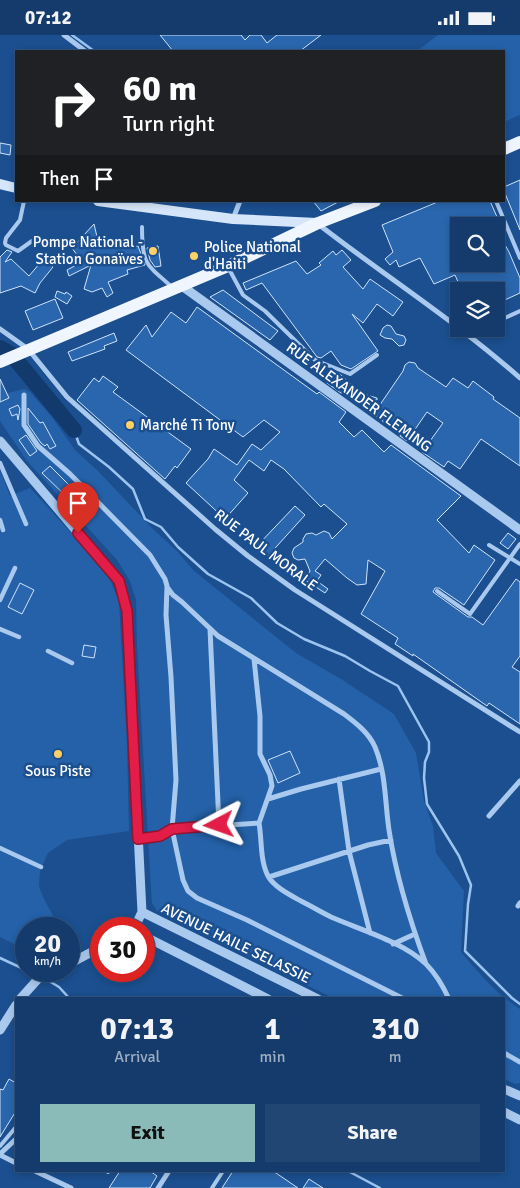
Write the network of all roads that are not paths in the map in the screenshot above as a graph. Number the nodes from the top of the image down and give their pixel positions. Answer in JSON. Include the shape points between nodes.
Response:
{"nodes":[{"id":1,"x":64,"y":35,"type":"edge"},
{"id":2,"x":84,"y":50,"type":"edge"},
{"id":3,"x":520,"y":142,"type":"edge"},
{"id":4,"x":505,"y":149,"type":"edge"},
{"id":5,"x":0,"y":184,"type":"edge"},
{"id":6,"x":15,"y":188,"type":"edge"},
{"id":7,"x":24,"y":202,"type":"edge"},
{"id":8,"x":106,"y":202,"type":"edge"},
{"id":9,"x":240,"y":202,"type":"edge"},
{"id":10,"x":372,"y":202,"type":"edge"},
{"id":11,"x":496,"y":202,"type":"edge"},
{"id":12,"x":233,"y":219,"type":"junction"},
{"id":13,"x":318,"y":223,"type":"junction"},
{"id":14,"x":142,"y":227,"type":"dead end"},
{"id":15,"x":32,"y":241,"type":"dead end"},
{"id":16,"x":520,"y":258,"type":"edge"},
{"id":17,"x":228,"y":266,"type":"junction"},
{"id":18,"x":179,"y":288,"type":"junction"},
{"id":19,"x":520,"y":311,"type":"edge"},
{"id":20,"x":505,"y":318,"type":"edge"},
{"id":21,"x":450,"y":322,"type":"edge"},
{"id":22,"x":0,"y":329,"type":"edge"},
{"id":23,"x":469,"y":337,"type":"edge"},
{"id":24,"x":377,"y":355,"type":"dead end"},
{"id":25,"x":12,"y":356,"type":"edge"},
{"id":26,"x":520,"y":378,"type":"edge"},
{"id":27,"x":24,"y":395,"type":"dead end"},
{"id":28,"x":1,"y":444,"type":"edge"},
{"id":29,"x":0,"y":463,"type":"edge"},
{"id":30,"x":0,"y":520,"type":"edge"},
{"id":31,"x":26,"y":524,"type":"dead end"},
{"id":32,"x":3,"y":530,"type":"dead end"},
{"id":33,"x":520,"y":531,"type":"edge"},
{"id":34,"x":520,"y":544,"type":"edge"},
{"id":35,"x":489,"y":545,"type":"dead end"},
{"id":36,"x":511,"y":557,"type":"junction"},
{"id":37,"x":520,"y":564,"type":"edge"},
{"id":38,"x":15,"y":569,"type":"dead end"},
{"id":39,"x":167,"y":587,"type":"junction"},
{"id":40,"x":437,"y":591,"type":"dead end"},
{"id":41,"x":0,"y":600,"type":"edge"},
{"id":42,"x":0,"y":629,"type":"edge"},
{"id":43,"x":210,"y":629,"type":"junction"},
{"id":44,"x":19,"y":637,"type":"dead end"},
{"id":45,"x":48,"y":651,"type":"dead end"},
{"id":46,"x":254,"y":659,"type":"junction"},
{"id":47,"x":72,"y":663,"type":"dead end"},
{"id":48,"x":520,"y":732,"type":"edge"},
{"id":49,"x":381,"y":769,"type":"junction"},
{"id":50,"x":339,"y":779,"type":"junction"},
{"id":51,"x":520,"y":781,"type":"edge"},
{"id":52,"x":268,"y":799,"type":"junction"},
{"id":53,"x":489,"y":816,"type":"dead end"},
{"id":54,"x":259,"y":823,"type":"junction"},
{"id":55,"x":219,"y":825,"type":"junction"},
{"id":56,"x":172,"y":829,"type":"junction"},
{"id":57,"x":138,"y":839,"type":"junction"},
{"id":58,"x":391,"y":840,"type":"junction"},
{"id":59,"x":0,"y":847,"type":"edge"},
{"id":60,"x":349,"y":851,"type":"junction"},
{"id":61,"x":41,"y":867,"type":"dead end"},
{"id":62,"x":269,"y":877,"type":"junction"},
{"id":63,"x":142,"y":912,"type":"junction"},
{"id":64,"x":140,"y":917,"type":"edge"},
{"id":65,"x":370,"y":933,"type":"junction"},
{"id":66,"x":416,"y":934,"type":"junction"},
{"id":67,"x":155,"y":942,"type":"edge"},
{"id":68,"x":393,"y":944,"type":"junction"},
{"id":69,"x":426,"y":964,"type":"junction"},
{"id":70,"x":35,"y":982,"type":"edge"},
{"id":71,"x":22,"y":997,"type":"edge"},
{"id":72,"x":264,"y":997,"type":"edge"},
{"id":73,"x":314,"y":997,"type":"edge"},
{"id":74,"x":400,"y":997,"type":"edge"},
{"id":75,"x":448,"y":997,"type":"edge"},
{"id":76,"x":15,"y":1007,"type":"edge"},
{"id":77,"x":0,"y":1030,"type":"edge"},
{"id":78,"x":505,"y":1054,"type":"edge"},
{"id":79,"x":520,"y":1062,"type":"edge"},
{"id":80,"x":505,"y":1090,"type":"edge"},
{"id":81,"x":520,"y":1097,"type":"edge"},
{"id":82,"x":505,"y":1112,"type":"edge"},
{"id":83,"x":520,"y":1120,"type":"edge"},
{"id":84,"x":15,"y":1128,"type":"edge"},
{"id":85,"x":15,"y":1140,"type":"edge"},
{"id":86,"x":0,"y":1146,"type":"edge"},
{"id":87,"x":0,"y":1155,"type":"edge"},
{"id":88,"x":15,"y":1162,"type":"edge"},
{"id":89,"x":37,"y":1172,"type":"edge"},
{"id":90,"x":168,"y":1172,"type":"edge"},
{"id":91,"x":221,"y":1172,"type":"edge"},
{"id":92,"x":71,"y":1188,"type":"edge"},
{"id":93,"x":158,"y":1188,"type":"edge"},
{"id":94,"x":212,"y":1188,"type":"edge"}],
"edges":[{"from":1,"to":2,"type":"street"},
{"from":3,"to":4,"type":"main road"},
{"from":5,"to":6,"type":"main road"},
{"from":7,"to":15,"type":"lane","via":[[20,220],[5,243],[18,251]]},
{"from":8,"to":12,"type":"main road"},
{"from":9,"to":12,"type":"street"},
{"from":10,"to":13,"type":"main road"},
{"from":11,"to":16,"type":"lane"},
{"from":12,"to":13,"type":"main road"},
{"from":13,"to":17,"type":"main road"},
{"from":13,"to":21,"type":"street"},
{"from":14,"to":18,"type":"lane","via":[[142,251],[146,261],[151,269]]},
{"from":17,"to":18,"type":"main road"},
{"from":17,"to":24,"type":"lane","via":[[244,295],[266,311],[320,363],[350,374]]},
{"from":18,"to":25,"type":"main road"},
{"from":18,"to":33,"type":"street","name":"RUE ALEXANDER FLEMING"},
{"from":19,"to":20,"type":"lane"},
{"from":22,"to":25,"type":"street","name":"RUE PAUL MORALE"},
{"from":23,"to":26,"type":"street"},
{"from":25,"to":48,"type":"street","name":"RUE PAUL MORALE","via":[[67,397],[248,556],[295,590]]},
{"from":27,"to":39,"type":"street","via":[[24,425],[38,446],[150,555]]},
{"from":28,"to":57,"type":"street","via":[[119,581],[127,611]]},
{"from":29,"to":31,"type":"street"},
{"from":30,"to":32,"type":"street"},
{"from":34,"to":36,"type":"lane"},
{"from":35,"to":36,"type":"lane"},
{"from":36,"to":37,"type":"lane"},
{"from":36,"to":40,"type":"lane","via":[[470,614]]},
{"from":38,"to":41,"type":"street"},
{"from":39,"to":43,"type":"street"},
{"from":39,"to":56,"type":"street","via":[[176,780]]},
{"from":42,"to":44,"type":"street"},
{"from":43,"to":46,"type":"street"},
{"from":43,"to":55,"type":"street"},
{"from":45,"to":47,"type":"street"},
{"from":46,"to":49,"type":"street","via":[[358,725],[375,746]]},
{"from":46,"to":52,"type":"street","via":[[260,753],[272,786]]},
{"from":49,"to":50,"type":"street"},
{"from":49,"to":58,"type":"street"},
{"from":50,"to":52,"type":"street"},
{"from":50,"to":60,"type":"street"},
{"from":51,"to":53,"type":"street"},
{"from":52,"to":54,"type":"street"},
{"from":54,"to":55,"type":"street"},
{"from":54,"to":62,"type":"street","via":[[264,867]]},
{"from":55,"to":56,"type":"street"},
{"from":56,"to":57,"type":"street","via":[[160,836]]},
{"from":56,"to":74,"type":"street","via":[[183,880],[196,899],[247,920]]},
{"from":57,"to":63,"type":"street"},
{"from":58,"to":60,"type":"street"},
{"from":58,"to":66,"type":"street"},
{"from":59,"to":61,"type":"street"},
{"from":60,"to":62,"type":"street"},
{"from":60,"to":65,"type":"street"},
{"from":62,"to":65,"type":"street","via":[[292,897]]},
{"from":63,"to":64,"type":"street"},
{"from":63,"to":73,"type":"street","name":"AVENUE HAILE SELASSIE"},
{"from":65,"to":68,"type":"street"},
{"from":66,"to":68,"type":"street"},
{"from":66,"to":69,"type":"street"},
{"from":67,"to":72,"type":"street"},
{"from":68,"to":69,"type":"street"},
{"from":69,"to":75,"type":"street"},
{"from":70,"to":71,"type":"street"},
{"from":76,"to":77,"type":"street"},
{"from":78,"to":79,"type":"street"},
{"from":80,"to":81,"type":"street"},
{"from":82,"to":83,"type":"street"},
{"from":84,"to":86,"type":"lane"},
{"from":85,"to":87,"type":"street"},
{"from":87,"to":88,"type":"street"},
{"from":89,"to":92,"type":"street"},
{"from":90,"to":93,"type":"street"},
{"from":91,"to":94,"type":"lane"}]}
